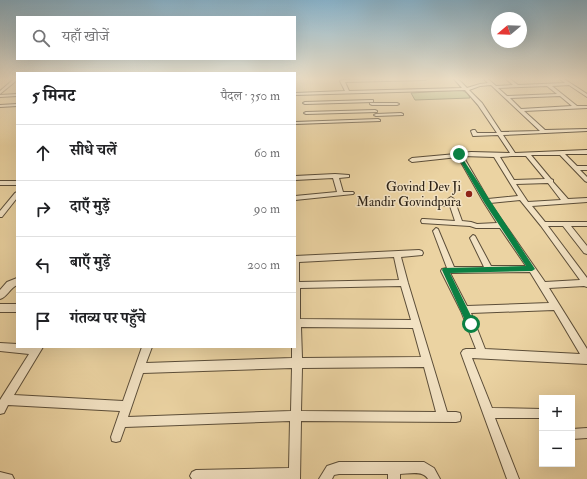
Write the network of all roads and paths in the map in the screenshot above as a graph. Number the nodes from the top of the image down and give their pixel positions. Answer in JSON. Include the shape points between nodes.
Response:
{"nodes":[{"id":1,"x":478,"y":101,"type":"edge"},
{"id":2,"x":512,"y":101,"type":"edge"},
{"id":3,"x":569,"y":101,"type":"edge"},
{"id":4,"x":305,"y":103,"type":"joint"},
{"id":5,"x":371,"y":103,"type":"junction"},
{"id":6,"x":396,"y":104,"type":"dead end"},
{"id":7,"x":16,"y":105,"type":"edge"},
{"id":8,"x":0,"y":106,"type":"edge"},
{"id":9,"x":587,"y":107,"type":"edge"},
{"id":10,"x":578,"y":108,"type":"junction"},
{"id":11,"x":521,"y":110,"type":"junction"},
{"id":12,"x":306,"y":113,"type":"junction"},
{"id":13,"x":401,"y":114,"type":"dead end"},
{"id":14,"x":377,"y":118,"type":"junction"},
{"id":15,"x":296,"y":123,"type":"edge"},
{"id":16,"x":308,"y":123,"type":"junction"},
{"id":17,"x":587,"y":126,"type":"edge"},
{"id":18,"x":539,"y":127,"type":"junction"},
{"id":19,"x":581,"y":130,"type":"junction"},
{"id":20,"x":587,"y":130,"type":"edge"},
{"id":21,"x":498,"y":131,"type":"junction"},
{"id":22,"x":544,"y":132,"type":"junction"},
{"id":23,"x":587,"y":135,"type":"edge"},
{"id":24,"x":587,"y":152,"type":"edge"},
{"id":25,"x":459,"y":154,"type":"junction"},
{"id":26,"x":562,"y":154,"type":"junction"},
{"id":27,"x":496,"y":155,"type":"junction"},
{"id":28,"x":514,"y":155,"type":"junction"},
{"id":29,"x":528,"y":155,"type":"junction"},
{"id":30,"x":412,"y":160,"type":"dead end"},
{"id":31,"x":575,"y":168,"type":"junction"},
{"id":32,"x":587,"y":168,"type":"edge"},
{"id":33,"x":335,"y":176,"type":"junction"},
{"id":34,"x":347,"y":176,"type":"dead end"},
{"id":35,"x":296,"y":178,"type":"edge"},
{"id":36,"x":587,"y":180,"type":"edge"},
{"id":37,"x":551,"y":181,"type":"junction"},
{"id":38,"x":512,"y":182,"type":"junction"},
{"id":39,"x":0,"y":183,"type":"edge"},
{"id":40,"x":16,"y":183,"type":"edge"},
{"id":41,"x":351,"y":193,"type":"dead end"},
{"id":42,"x":341,"y":194,"type":"junction"},
{"id":43,"x":16,"y":195,"type":"edge"},
{"id":44,"x":296,"y":198,"type":"edge"},
{"id":45,"x":587,"y":200,"type":"edge"},
{"id":46,"x":486,"y":201,"type":"junction"},
{"id":47,"x":525,"y":201,"type":"junction"},
{"id":48,"x":566,"y":201,"type":"junction"},
{"id":49,"x":10,"y":203,"type":"junction"},
{"id":50,"x":0,"y":204,"type":"edge"},
{"id":51,"x":418,"y":204,"type":"dead end"},
{"id":52,"x":0,"y":215,"type":"edge"},
{"id":53,"x":424,"y":221,"type":"dead end"},
{"id":54,"x":459,"y":223,"type":"junction"},
{"id":55,"x":543,"y":224,"type":"junction"},
{"id":56,"x":566,"y":224,"type":"junction"},
{"id":57,"x":587,"y":224,"type":"edge"},
{"id":58,"x":503,"y":225,"type":"junction"},
{"id":59,"x":436,"y":231,"type":"dead end"},
{"id":60,"x":473,"y":238,"type":"dead end"},
{"id":61,"x":587,"y":251,"type":"edge"},
{"id":62,"x":419,"y":253,"type":"dead end"},
{"id":63,"x":397,"y":254,"type":"junction"},
{"id":64,"x":296,"y":259,"type":"edge"},
{"id":65,"x":532,"y":269,"type":"junction"},
{"id":66,"x":452,"y":270,"type":"junction"},
{"id":67,"x":489,"y":270,"type":"junction"},
{"id":68,"x":16,"y":281,"type":"edge"},
{"id":69,"x":404,"y":283,"type":"junction"},
{"id":70,"x":587,"y":283,"type":"edge"},
{"id":71,"x":296,"y":285,"type":"edge"},
{"id":72,"x":543,"y":285,"type":"junction"},
{"id":73,"x":0,"y":296,"type":"edge"},
{"id":74,"x":556,"y":306,"type":"junction"},
{"id":75,"x":0,"y":308,"type":"edge"},
{"id":76,"x":16,"y":308,"type":"edge"},
{"id":77,"x":465,"y":310,"type":"junction"},
{"id":78,"x":296,"y":323,"type":"edge"},
{"id":79,"x":416,"y":324,"type":"junction"},
{"id":80,"x":0,"y":347,"type":"edge"},
{"id":81,"x":16,"y":347,"type":"edge"},
{"id":82,"x":37,"y":348,"type":"edge"},
{"id":83,"x":147,"y":348,"type":"edge"},
{"id":84,"x":482,"y":353,"type":"junction"},
{"id":85,"x":587,"y":358,"type":"edge"},
{"id":86,"x":427,"y":362,"type":"junction"},
{"id":87,"x":296,"y":363,"type":"junction"},
{"id":88,"x":139,"y":368,"type":"junction"},
{"id":89,"x":3,"y":404,"type":"edge"},
{"id":90,"x":126,"y":406,"type":"junction"},
{"id":91,"x":489,"y":413,"type":"junction"},
{"id":92,"x":539,"y":413,"type":"edge"},
{"id":93,"x":296,"y":416,"type":"junction"},
{"id":94,"x":443,"y":417,"type":"junction"},
{"id":95,"x":456,"y":417,"type":"dead end"},
{"id":96,"x":121,"y":422,"type":"junction"},
{"id":97,"x":587,"y":433,"type":"edge"},
{"id":98,"x":575,"y":434,"type":"edge"},
{"id":99,"x":116,"y":437,"type":"dead end"},
{"id":100,"x":394,"y":474,"type":"edge"},
{"id":101,"x":196,"y":476,"type":"dead end"},
{"id":102,"x":294,"y":477,"type":"edge"},
{"id":103,"x":0,"y":478,"type":"edge"},
{"id":104,"x":8,"y":479,"type":"edge"},
{"id":105,"x":325,"y":479,"type":"edge"},
{"id":106,"x":434,"y":479,"type":"edge"},
{"id":107,"x":513,"y":479,"type":"edge"}],
"edges":[{"from":1,"to":21,"type":"street"},
{"from":2,"to":11,"type":"street"},
{"from":3,"to":10,"type":"street"},
{"from":4,"to":5,"type":"street"},
{"from":4,"to":12,"type":"street"},
{"from":5,"to":6,"type":"street"},
{"from":5,"to":14,"type":"street"},
{"from":7,"to":8,"type":"street"},
{"from":9,"to":10,"type":"street"},
{"from":10,"to":11,"type":"street"},
{"from":11,"to":18,"type":"street"},
{"from":12,"to":14,"type":"street"},
{"from":12,"to":16,"type":"street"},
{"from":13,"to":14,"type":"street"},
{"from":14,"to":16,"type":"street"},
{"from":15,"to":16,"type":"street"},
{"from":17,"to":18,"type":"street"},
{"from":18,"to":21,"type":"street"},
{"from":18,"to":22,"type":"street"},
{"from":19,"to":20,"type":"street"},
{"from":19,"to":22,"type":"street"},
{"from":19,"to":23,"type":"street"},
{"from":21,"to":22,"type":"street"},
{"from":21,"to":28,"type":"street"},
{"from":24,"to":26,"type":"street"},
{"from":25,"to":27,"type":"street"},
{"from":25,"to":30,"type":"street"},
{"from":25,"to":46,"type":"street"},
{"from":26,"to":29,"type":"street"},
{"from":26,"to":31,"type":"street"},
{"from":27,"to":28,"type":"street"},
{"from":27,"to":38,"type":"street"},
{"from":28,"to":29,"type":"street"},
{"from":29,"to":37,"type":"street"},
{"from":31,"to":32,"type":"street"},
{"from":31,"to":36,"type":"street"},
{"from":33,"to":34,"type":"street"},
{"from":33,"to":35,"type":"street"},
{"from":33,"to":42,"type":"street"},
{"from":37,"to":38,"type":"street"},
{"from":37,"to":48,"type":"street"},
{"from":38,"to":47,"type":"street"},
{"from":39,"to":40,"type":"street"},
{"from":41,"to":42,"type":"street"},
{"from":42,"to":44,"type":"street"},
{"from":43,"to":49,"type":"street"},
{"from":45,"to":48,"type":"street"},
{"from":46,"to":47,"type":"street"},
{"from":46,"to":58,"type":"street"},
{"from":47,"to":48,"type":"street"},
{"from":47,"to":55,"type":"street"},
{"from":49,"to":50,"type":"street"},
{"from":49,"to":52,"type":"street"},
{"from":51,"to":54,"type":"street","via":[[452,202]]},
{"from":53,"to":54,"type":"street"},
{"from":54,"to":58,"type":"street","via":[[476,226]]},
{"from":55,"to":56,"type":"street"},
{"from":55,"to":70,"type":"street"},
{"from":56,"to":57,"type":"street"},
{"from":56,"to":61,"type":"street"},
{"from":58,"to":65,"type":"street"},
{"from":59,"to":66,"type":"street"},
{"from":60,"to":67,"type":"street"},
{"from":62,"to":63,"type":"street"},
{"from":63,"to":64,"type":"street"},
{"from":63,"to":69,"type":"street"},
{"from":65,"to":67,"type":"street"},
{"from":65,"to":72,"type":"street"},
{"from":66,"to":67,"type":"street"},
{"from":66,"to":77,"type":"street","via":[[445,270]]},
{"from":68,"to":73,"type":"street","via":[[10,284]]},
{"from":69,"to":71,"type":"street"},
{"from":69,"to":79,"type":"street"},
{"from":70,"to":72,"type":"street"},
{"from":72,"to":74,"type":"street"},
{"from":74,"to":77,"type":"street"},
{"from":74,"to":85,"type":"street"},
{"from":75,"to":76,"type":"street"},
{"from":77,"to":84,"type":"street"},
{"from":78,"to":79,"type":"street"},
{"from":78,"to":87,"type":"street"},
{"from":79,"to":86,"type":"street"},
{"from":80,"to":81,"type":"street"},
{"from":82,"to":89,"type":"street"},
{"from":83,"to":88,"type":"street"},
{"from":84,"to":85,"type":"street"},
{"from":84,"to":91,"type":"street","via":[[466,353]]},
{"from":86,"to":87,"type":"street"},
{"from":86,"to":94,"type":"street"},
{"from":87,"to":88,"type":"street"},
{"from":87,"to":93,"type":"street"},
{"from":88,"to":90,"type":"street"},
{"from":89,"to":90,"type":"street"},
{"from":90,"to":96,"type":"street"},
{"from":91,"to":92,"type":"street"},
{"from":91,"to":107,"type":"street"},
{"from":93,"to":94,"type":"street"},
{"from":93,"to":96,"type":"street"},
{"from":93,"to":102,"type":"street"},
{"from":94,"to":95,"type":"street"},
{"from":96,"to":99,"type":"street"},
{"from":97,"to":98,"type":"street"},
{"from":100,"to":105,"type":"street","via":[[339,468],[331,470]]},
{"from":100,"to":106,"type":"street","via":[[424,468]]},
{"from":101,"to":102,"type":"street"},
{"from":103,"to":104,"type":"street"}]}
